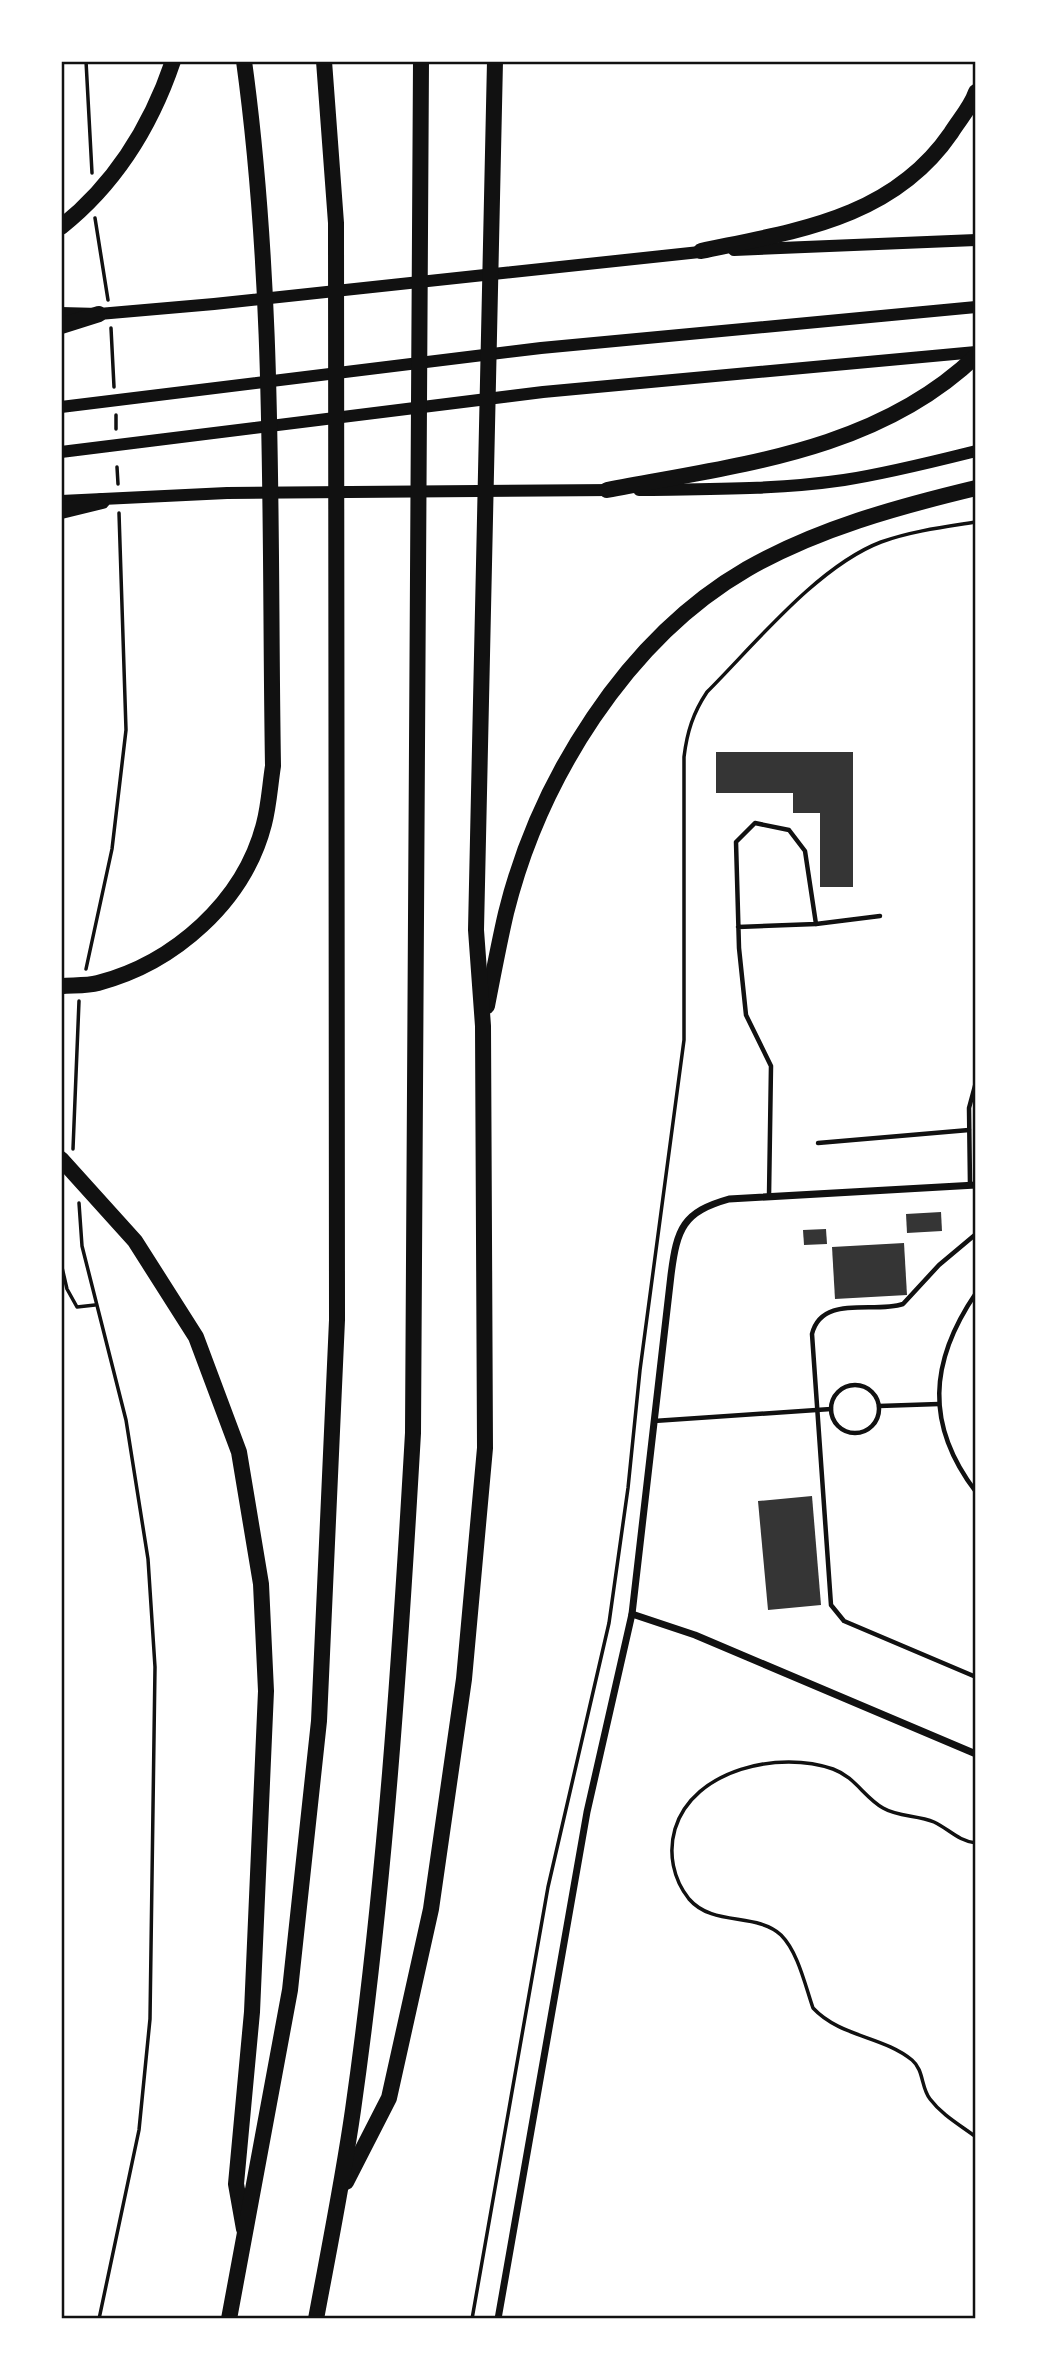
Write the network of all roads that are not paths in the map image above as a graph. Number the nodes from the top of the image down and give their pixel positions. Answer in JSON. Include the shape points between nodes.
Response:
{"nodes":[{"id":1,"x":173,"y":61,"type":"edge"},
{"id":2,"x":244,"y":61,"type":"edge"},
{"id":3,"x":324,"y":61,"type":"edge"},
{"id":4,"x":421,"y":61,"type":"edge"},
{"id":5,"x":495,"y":61,"type":"edge"},
{"id":6,"x":500,"y":61,"type":"edge"},
{"id":7,"x":494,"y":82,"type":"junction"},
{"id":8,"x":976,"y":92,"type":"edge"},
{"id":9,"x":61,"y":228,"type":"edge"},
{"id":10,"x":976,"y":240,"type":"edge"},
{"id":11,"x":701,"y":251,"type":"junction"},
{"id":12,"x":976,"y":307,"type":"edge"},
{"id":13,"x":104,"y":308,"type":"junction"},
{"id":14,"x":61,"y":313,"type":"edge"},
{"id":15,"x":61,"y":326,"type":"edge"},
{"id":16,"x":976,"y":354,"type":"edge"},
{"id":17,"x":61,"y":407,"type":"edge"},
{"id":18,"x":976,"y":451,"type":"edge"},
{"id":19,"x":61,"y":452,"type":"edge"},
{"id":20,"x":976,"y":488,"type":"edge"},
{"id":21,"x":607,"y":490,"type":"junction"},
{"id":22,"x":102,"y":500,"type":"junction"},
{"id":23,"x":61,"y":501,"type":"edge"},
{"id":24,"x":61,"y":511,"type":"edge"},
{"id":25,"x":880,"y":916,"type":"dead end"},
{"id":26,"x":816,"y":924,"type":"junction"},
{"id":27,"x":738,"y":927,"type":"junction"},
{"id":28,"x":61,"y":986,"type":"edge"},
{"id":29,"x":483,"y":1026,"type":"junction"},
{"id":30,"x":976,"y":1082,"type":"edge"},
{"id":31,"x":970,"y":1130,"type":"junction"},
{"id":32,"x":818,"y":1143,"type":"dead end"},
{"id":33,"x":67,"y":1159,"type":"edge"},
{"id":34,"x":973,"y":1185,"type":"edge"},
{"id":35,"x":769,"y":1197,"type":"junction"},
{"id":36,"x":976,"y":1234,"type":"edge"},
{"id":37,"x":976,"y":1293,"type":"edge"},
{"id":38,"x":939,"y":1404,"type":"junction"},
{"id":39,"x":879,"y":1405,"type":"junction"},
{"id":40,"x":831,"y":1409,"type":"junction"},
{"id":41,"x":818,"y":1410,"type":"junction"},
{"id":42,"x":653,"y":1422,"type":"junction"},
{"id":43,"x":976,"y":1492,"type":"edge"},
{"id":44,"x":632,"y":1614,"type":"junction"},
{"id":45,"x":976,"y":1677,"type":"edge"},
{"id":46,"x":976,"y":1754,"type":"edge"},
{"id":47,"x":338,"y":2196,"type":"junction"},
{"id":48,"x":246,"y":2240,"type":"junction"},
{"id":49,"x":229,"y":2319,"type":"edge"},
{"id":50,"x":316,"y":2319,"type":"edge"},
{"id":51,"x":498,"y":2319,"type":"edge"}],
"edges":[{"from":1,"to":9,"type":"highway","via":[[142,133],[116,172]]},
{"from":2,"to":28,"type":"highway","via":[[264,277],[273,766],[264,825],[240,880],[202,927],[154,962],[97,983]]},
{"from":3,"to":48,"type":"highway","via":[[337,223],[337,1321],[319,1721],[290,1990]]},
{"from":4,"to":47,"type":"highway","via":[[413,1433],[383,1859]]},
{"from":5,"to":7,"type":"highway"},
{"from":6,"to":7,"type":"highway"},
{"from":7,"to":29,"type":"highway","via":[[476,930]]},
{"from":8,"to":11,"type":"highway","via":[[935,156],[881,200],[817,226]]},
{"from":10,"to":11,"type":"main road"},
{"from":11,"to":13,"type":"main road","via":[[214,304]]},
{"from":12,"to":17,"type":"main road","via":[[541,348]]},
{"from":13,"to":14,"type":"main road"},
{"from":13,"to":15,"type":"highway"},
{"from":16,"to":19,"type":"main road","via":[[543,392]]},
{"from":16,"to":21,"type":"highway","via":[[954,377],[903,410],[822,445],[787,456]]},
{"from":18,"to":21,"type":"main road","via":[[843,480],[779,487]]},
{"from":20,"to":29,"type":"highway","via":[[901,506],[821,534],[746,570],[670,626],[606,696],[558,777],[507,911]]},
{"from":21,"to":22,"type":"main road","via":[[227,493]]},
{"from":22,"to":23,"type":"main road"},
{"from":22,"to":24,"type":"highway"},
{"from":25,"to":26,"type":"lane"},
{"from":26,"to":27,"type":"lane"},
{"from":26,"to":27,"type":"lane","via":[[805,851],[789,830],[755,822],[736,842]]},
{"from":27,"to":35,"type":"lane","via":[[746,1016],[771,1066]]},
{"from":29,"to":47,"type":"highway","via":[[485,1448],[464,1679],[431,1909],[388,2098]]},
{"from":30,"to":31,"type":"lane","via":[[969,1108]]},
{"from":31,"to":32,"type":"lane"},
{"from":31,"to":34,"type":"lane"},
{"from":33,"to":48,"type":"highway","via":[[135,1241],[196,1337],[239,1452],[244,1479],[261,1584],[266,1691],[252,2012],[236,2184]]},
{"from":34,"to":35,"type":"street"},
{"from":35,"to":42,"type":"street","via":[[729,1199],[697,1210],[681,1230],[674,1249]]},
{"from":36,"to":41,"type":"lane","via":[[903,1304],[836,1309],[822,1316],[812,1334]]},
{"from":37,"to":38,"type":"lane","via":[[947,1349]]},
{"from":38,"to":39,"type":"lane"},
{"from":38,"to":43,"type":"lane","via":[[945,1440]]},
{"from":39,"to":40,"type":"lane","via":[[871,1391],[856,1385],[840,1390]]},
{"from":39,"to":40,"type":"lane","via":[[876,1421],[854,1433],[839,1427]]},
{"from":40,"to":41,"type":"lane"},
{"from":41,"to":42,"type":"lane"},
{"from":41,"to":45,"type":"lane","via":[[829,1598],[834,1611],[851,1624]]},
{"from":42,"to":44,"type":"street"},
{"from":44,"to":46,"type":"street","via":[[695,1635]]},
{"from":44,"to":51,"type":"street","via":[[587,1812]]},
{"from":47,"to":50,"type":"highway"},
{"from":48,"to":49,"type":"highway"}]}
